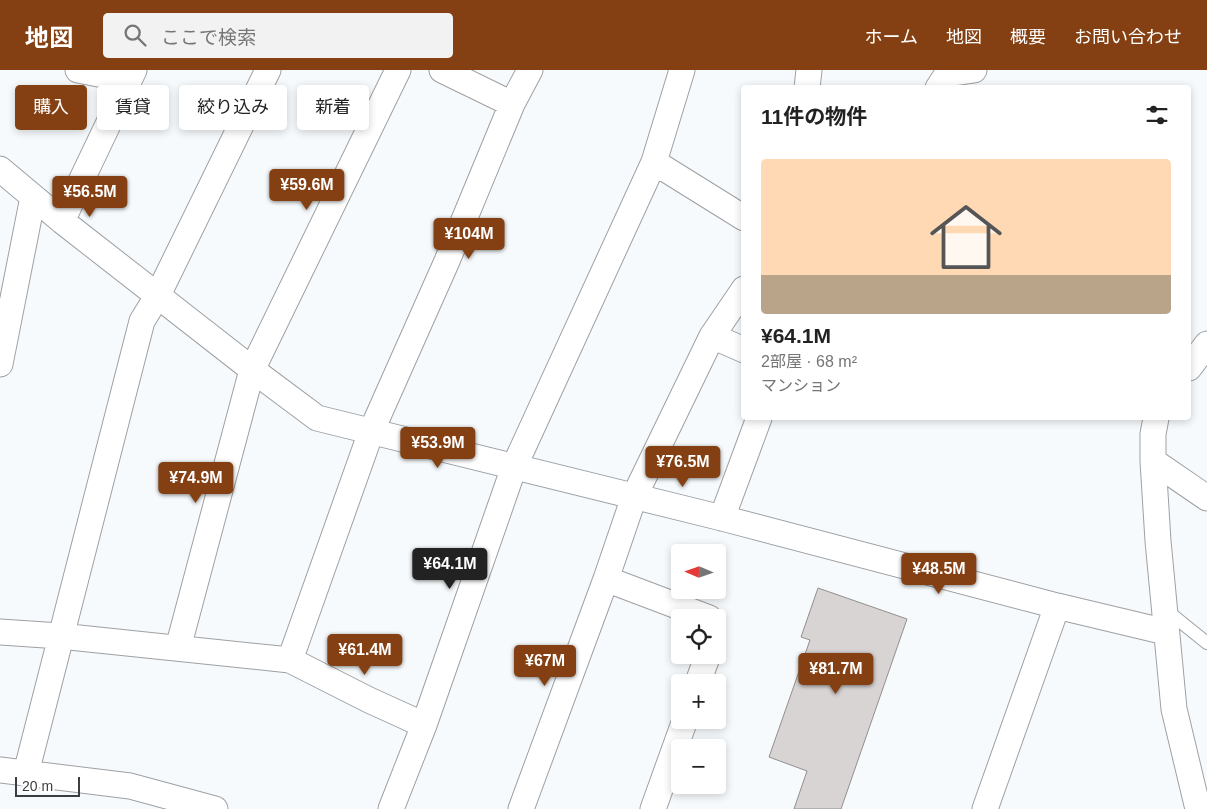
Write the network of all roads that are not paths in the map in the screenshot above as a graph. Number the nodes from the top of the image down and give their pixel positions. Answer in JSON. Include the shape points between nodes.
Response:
{"nodes":[{"id":1,"x":78,"y":70,"type":"edge"},
{"id":2,"x":268,"y":70,"type":"edge"},
{"id":3,"x":398,"y":70,"type":"edge"},
{"id":4,"x":442,"y":70,"type":"edge"},
{"id":5,"x":530,"y":70,"type":"edge"},
{"id":6,"x":682,"y":70,"type":"edge"},
{"id":7,"x":809,"y":70,"type":"edge"},
{"id":8,"x":132,"y":75,"type":"edge"},
{"id":9,"x":808,"y":85,"type":"edge"},
{"id":10,"x":512,"y":104,"type":"junction"},
{"id":11,"x":654,"y":162,"type":"junction"},
{"id":12,"x":0,"y":170,"type":"edge"},
{"id":13,"x":33,"y":197,"type":"junction"},
{"id":14,"x":741,"y":216,"type":"edge"},
{"id":15,"x":62,"y":222,"type":"junction"},
{"id":16,"x":741,"y":293,"type":"edge"},
{"id":17,"x":158,"y":295,"type":"junction"},
{"id":18,"x":712,"y":336,"type":"junction"},
{"id":19,"x":741,"y":349,"type":"edge"},
{"id":20,"x":0,"y":364,"type":"edge"},
{"id":21,"x":252,"y":370,"type":"junction"},
{"id":22,"x":758,"y":420,"type":"edge"},
{"id":23,"x":1156,"y":420,"type":"edge"},
{"id":24,"x":371,"y":432,"type":"junction"},
{"id":25,"x":1153,"y":461,"type":"junction"},
{"id":26,"x":514,"y":467,"type":"junction"},
{"id":27,"x":634,"y":497,"type":"junction"},
{"id":28,"x":1207,"y":498,"type":"edge"},
{"id":29,"x":722,"y":518,"type":"junction"},
{"id":30,"x":606,"y":579,"type":"junction"},
{"id":31,"x":1058,"y":606,"type":"junction"},
{"id":32,"x":685,"y":609,"type":"edge"},
{"id":33,"x":1165,"y":620,"type":"junction"},
{"id":34,"x":0,"y":632,"type":"edge"},
{"id":35,"x":60,"y":636,"type":"junction"},
{"id":36,"x":1207,"y":643,"type":"edge"},
{"id":37,"x":178,"y":648,"type":"junction"},
{"id":38,"x":290,"y":660,"type":"junction"},
{"id":39,"x":424,"y":726,"type":"junction"},
{"id":40,"x":682,"y":729,"type":"edge"},
{"id":41,"x":0,"y":770,"type":"edge"},
{"id":42,"x":26,"y":773,"type":"junction"},
{"id":43,"x":214,"y":809,"type":"edge"},
{"id":44,"x":391,"y":809,"type":"edge"},
{"id":45,"x":521,"y":809,"type":"edge"},
{"id":46,"x":653,"y":809,"type":"edge"},
{"id":47,"x":985,"y":809,"type":"edge"},
{"id":48,"x":1198,"y":809,"type":"edge"}],
"edges":[{"from":1,"to":8,"type":"street"},
{"from":2,"to":17,"type":"street"},
{"from":3,"to":21,"type":"street"},
{"from":4,"to":10,"type":"street"},
{"from":5,"to":10,"type":"street"},
{"from":6,"to":11,"type":"street"},
{"from":7,"to":9,"type":"street"},
{"from":8,"to":15,"type":"street"},
{"from":10,"to":24,"type":"street"},
{"from":11,"to":14,"type":"street"},
{"from":11,"to":26,"type":"street"},
{"from":12,"to":13,"type":"street"},
{"from":13,"to":15,"type":"street"},
{"from":13,"to":20,"type":"street"},
{"from":15,"to":17,"type":"street"},
{"from":16,"to":18,"type":"street"},
{"from":17,"to":21,"type":"street"},
{"from":17,"to":35,"type":"street","via":[[142,321]]},
{"from":18,"to":19,"type":"street"},
{"from":18,"to":27,"type":"street"},
{"from":21,"to":24,"type":"street","via":[[317,418]]},
{"from":21,"to":37,"type":"street"},
{"from":22,"to":29,"type":"street"},
{"from":23,"to":25,"type":"street"},
{"from":24,"to":26,"type":"street"},
{"from":24,"to":38,"type":"street"},
{"from":25,"to":28,"type":"street"},
{"from":25,"to":33,"type":"street"},
{"from":26,"to":27,"type":"street"},
{"from":26,"to":39,"type":"street"},
{"from":27,"to":29,"type":"street"},
{"from":27,"to":30,"type":"street"},
{"from":29,"to":31,"type":"street"},
{"from":30,"to":32,"type":"street"},
{"from":30,"to":45,"type":"street"},
{"from":31,"to":33,"type":"street"},
{"from":31,"to":47,"type":"street"},
{"from":33,"to":36,"type":"lane"},
{"from":33,"to":48,"type":"street","via":[[1174,709]]},
{"from":34,"to":35,"type":"street"},
{"from":35,"to":37,"type":"street"},
{"from":35,"to":42,"type":"street"},
{"from":37,"to":38,"type":"street"},
{"from":38,"to":39,"type":"street"},
{"from":39,"to":44,"type":"street"},
{"from":40,"to":46,"type":"street"},
{"from":41,"to":42,"type":"street"},
{"from":42,"to":43,"type":"street","via":[[130,786]]}]}
